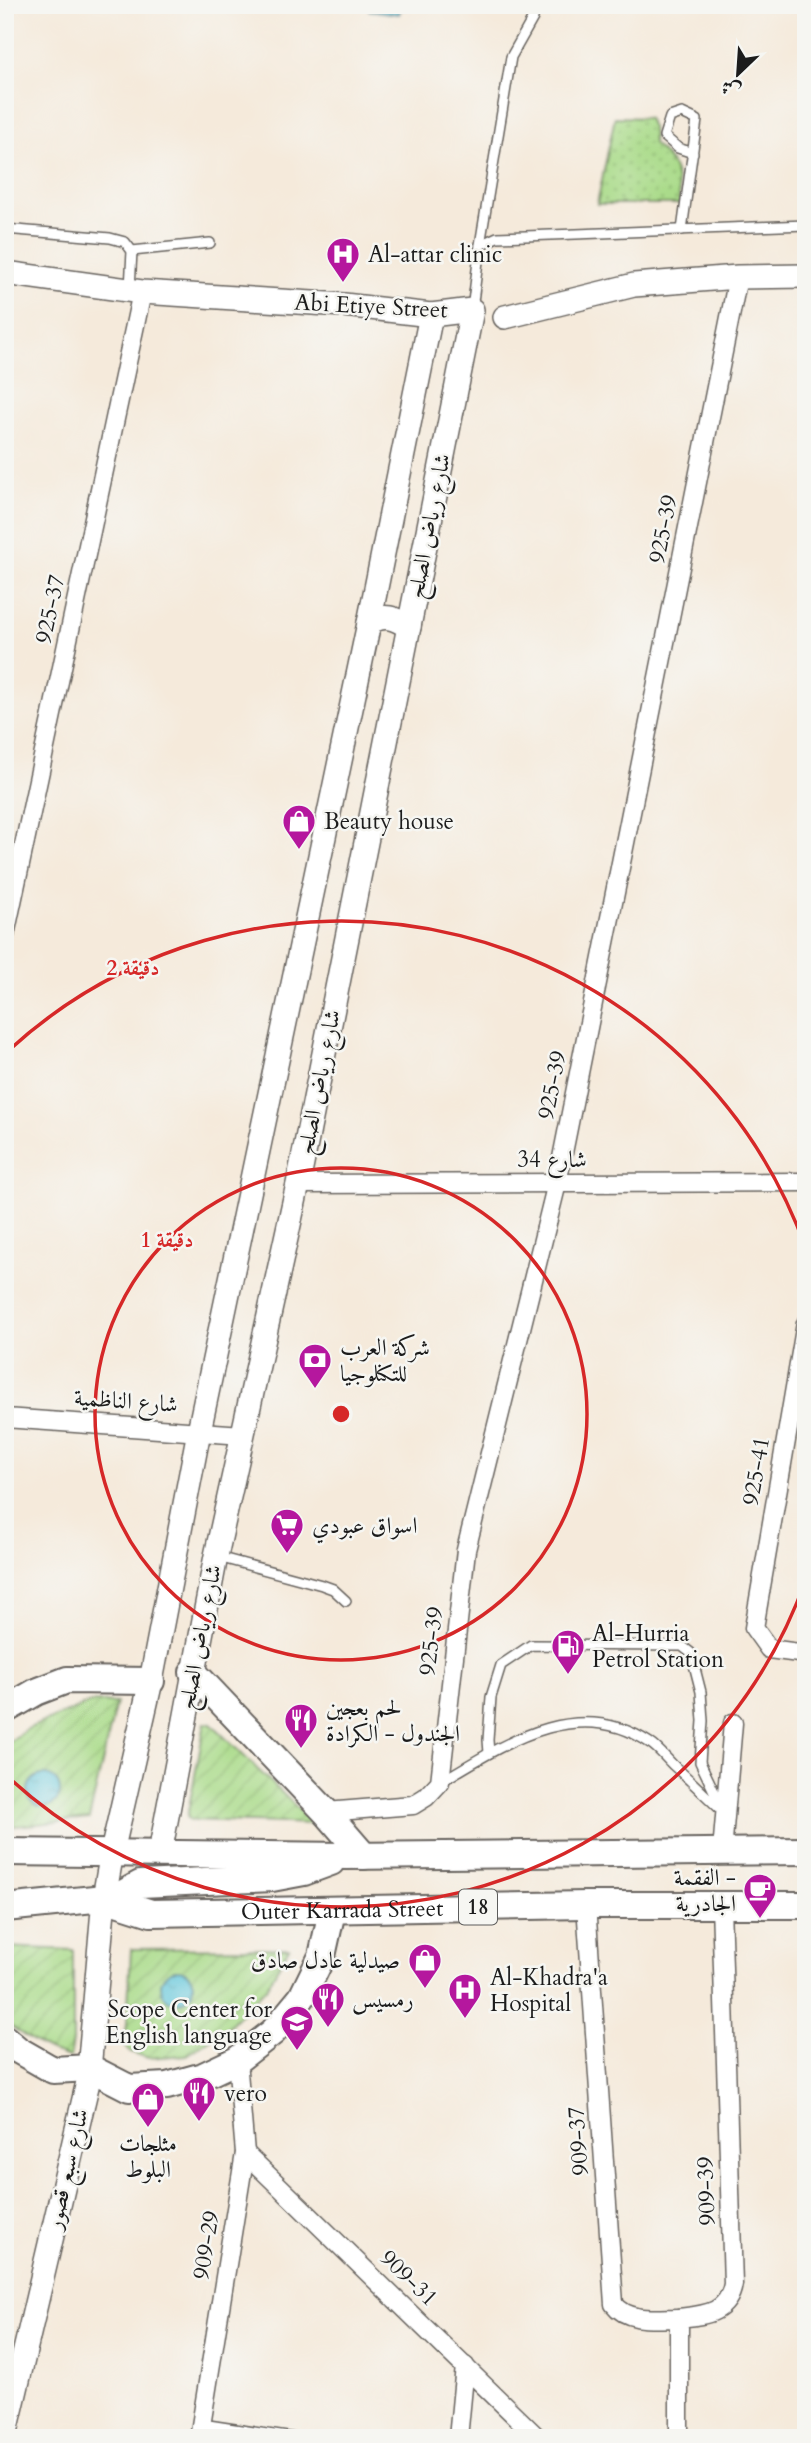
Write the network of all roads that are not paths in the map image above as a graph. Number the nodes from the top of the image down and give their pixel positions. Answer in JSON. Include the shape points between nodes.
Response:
{"nodes":[{"id":1,"x":535,"y":5,"type":"edge"},
{"id":2,"x":693,"y":153,"type":"junction"},
{"id":3,"x":806,"y":225,"type":"edge"},
{"id":4,"x":5,"y":229,"type":"edge"},
{"id":5,"x":682,"y":230,"type":"junction"},
{"id":6,"x":210,"y":243,"type":"dead end"},
{"id":7,"x":480,"y":245,"type":"junction"},
{"id":8,"x":132,"y":251,"type":"junction"},
{"id":9,"x":5,"y":274,"type":"edge"},
{"id":10,"x":806,"y":276,"type":"edge"},
{"id":11,"x":738,"y":277,"type":"junction"},
{"id":12,"x":136,"y":291,"type":"junction"},
{"id":13,"x":472,"y":310,"type":"junction"},
{"id":14,"x":431,"y":314,"type":"junction"},
{"id":15,"x":505,"y":317,"type":"dead end"},
{"id":16,"x":369,"y":623,"type":"junction"},
{"id":17,"x":409,"y":628,"type":"junction"},
{"id":18,"x":5,"y":936,"type":"edge"},
{"id":19,"x":806,"y":1182,"type":"edge"},
{"id":20,"x":557,"y":1183,"type":"junction"},
{"id":21,"x":298,"y":1184,"type":"junction"},
{"id":22,"x":806,"y":1323,"type":"edge"},
{"id":23,"x":5,"y":1418,"type":"edge"},
{"id":24,"x":199,"y":1431,"type":"junction"},
{"id":25,"x":243,"y":1435,"type":"junction"},
{"id":26,"x":216,"y":1556,"type":"junction"},
{"id":27,"x":346,"y":1601,"type":"dead end"},
{"id":28,"x":806,"y":1654,"type":"edge"},
{"id":29,"x":193,"y":1672,"type":"junction"},
{"id":30,"x":151,"y":1681,"type":"junction"},
{"id":31,"x":5,"y":1710,"type":"edge"},
{"id":32,"x":733,"y":1723,"type":"dead end"},
{"id":33,"x":489,"y":1753,"type":"junction"},
{"id":34,"x":440,"y":1782,"type":"junction"},
{"id":35,"x":326,"y":1812,"type":"junction"},
{"id":36,"x":724,"y":1812,"type":"junction"},
{"id":37,"x":806,"y":1851,"type":"edge"},
{"id":38,"x":5,"y":1852,"type":"edge"},
{"id":39,"x":723,"y":1852,"type":"junction"},
{"id":40,"x":112,"y":1853,"type":"junction"},
{"id":41,"x":160,"y":1853,"type":"junction"},
{"id":42,"x":355,"y":1856,"type":"junction"},
{"id":43,"x":190,"y":1882,"type":"junction"},
{"id":44,"x":107,"y":1889,"type":"junction"},
{"id":45,"x":5,"y":1896,"type":"edge"},
{"id":46,"x":586,"y":1905,"type":"junction"},
{"id":47,"x":721,"y":1905,"type":"junction"},
{"id":48,"x":806,"y":1905,"type":"edge"},
{"id":49,"x":5,"y":1908,"type":"edge"},
{"id":50,"x":332,"y":1911,"type":"junction"},
{"id":51,"x":196,"y":1913,"type":"junction"},
{"id":52,"x":5,"y":2039,"type":"edge"},
{"id":53,"x":237,"y":2060,"type":"junction"},
{"id":54,"x":90,"y":2068,"type":"junction"},
{"id":55,"x":245,"y":2153,"type":"junction"},
{"id":56,"x":679,"y":2318,"type":"junction"},
{"id":57,"x":465,"y":2366,"type":"junction"},
{"id":58,"x":200,"y":2431,"type":"edge"},
{"id":59,"x":5,"y":2435,"type":"edge"},
{"id":60,"x":294,"y":2438,"type":"edge"},
{"id":61,"x":458,"y":2438,"type":"edge"},
{"id":62,"x":538,"y":2438,"type":"edge"},
{"id":63,"x":679,"y":2438,"type":"edge"}],
"edges":[{"from":1,"to":7,"type":"lane","name":"Abi Etiye Street","via":[[533,18],[510,57]]},
{"from":2,"to":2,"type":"lane","via":[[697,120],[682,113],[670,117],[664,136]]},
{"from":2,"to":5,"type":"lane"},
{"from":3,"to":5,"type":"lane"},
{"from":4,"to":8,"type":"lane","via":[[110,238],[125,242]]},
{"from":5,"to":7,"type":"lane","via":[[497,237]]},
{"from":6,"to":8,"type":"lane"},
{"from":7,"to":13,"type":"lane","name":"Abi Etiye Street"},
{"from":8,"to":12,"type":"lane"},
{"from":9,"to":12,"type":"street","name":"Abi Etiye Street"},
{"from":10,"to":11,"type":"street"},
{"from":11,"to":15,"type":"street","via":[[634,285]]},
{"from":11,"to":20,"type":"street","name":"925-39"},
{"from":12,"to":14,"type":"street","name":"Abi Etiye Street"},
{"from":12,"to":18,"type":"street","name":"925-37"},
{"from":13,"to":14,"type":"street","name":"Abi Etiye Street"},
{"from":13,"to":17,"type":"street","name":"شارع رياض الصلح"},
{"from":14,"to":16,"type":"street","name":"شارع رياض الصلح"},
{"from":16,"to":17,"type":"street","via":[[389,617]]},
{"from":16,"to":24,"type":"street","name":"شارع رياض الصلح"},
{"from":17,"to":21,"type":"street","name":"شارع رياض الصلح"},
{"from":19,"to":20,"type":"street","name":"شارع 34"},
{"from":20,"to":21,"type":"street","name":"شارع 34"},
{"from":20,"to":34,"type":"street","name":"925-39","via":[[466,1550]]},
{"from":21,"to":25,"type":"street","name":"شارع رياض الصلح"},
{"from":22,"to":28,"type":"street","name":"925-41","via":[[754,1628],[769,1648]]},
{"from":23,"to":24,"type":"street","name":"شارع الناظمية"},
{"from":24,"to":25,"type":"street","name":"شارع الناظمية"},
{"from":24,"to":30,"type":"street","name":"شارع رياض الصلح"},
{"from":25,"to":26,"type":"street","name":"شارع رياض الصلح"},
{"from":26,"to":27,"type":"lane","via":[[333,1588]]},
{"from":26,"to":29,"type":"street","name":"شارع رياض الصلح"},
{"from":29,"to":35,"type":"main road"},
{"from":29,"to":41,"type":"street","name":"شارع رياض الصلح"},
{"from":30,"to":31,"type":"main road","via":[[68,1680]]},
{"from":30,"to":40,"type":"street","name":"شارع رياض الصلح"},
{"from":32,"to":36,"type":"street"},
{"from":33,"to":34,"type":"lane"},
{"from":33,"to":36,"type":"lane","via":[[539,1729],[581,1722],[615,1727],[650,1743]]},
{"from":33,"to":36,"type":"lane","via":[[491,1698],[500,1665],[531,1645],[682,1646],[691,1653],[701,1692],[700,1762]]},
{"from":34,"to":35,"type":"street","via":[[413,1805]]},
{"from":35,"to":42,"type":"main road"},
{"from":36,"to":39,"type":"street"},
{"from":37,"to":39,"type":"main road"},
{"from":38,"to":40,"type":"main road"},
{"from":39,"to":42,"type":"main road"},
{"from":40,"to":41,"type":"main road"},
{"from":40,"to":44,"type":"street","name":"شارع رياض الصلح"},
{"from":41,"to":42,"type":"main road"},
{"from":41,"to":44,"type":"main road"},
{"from":42,"to":43,"type":"main road","via":[[272,1878]]},
{"from":43,"to":44,"type":"main road","via":[[140,1884],[124,1893]]},
{"from":43,"to":51,"type":"main road","via":[[182,1884],[176,1899]]},
{"from":44,"to":45,"type":"main road"},
{"from":44,"to":49,"type":"main road","name":"Outer Karrada Street","number":"18"},
{"from":44,"to":51,"type":"main road","name":"Outer Karrada Street","number":"18","via":[[151,1913]]},
{"from":44,"to":54,"type":"street","name":"شارع سبع قصور"},
{"from":46,"to":47,"type":"main road","name":"Outer Karrada Street","number":"18"},
{"from":46,"to":50,"type":"main road","name":"Outer Karrada Street","number":"18"},
{"from":46,"to":56,"type":"street","name":"909-37","via":[[614,2304],[633,2317]]},
{"from":47,"to":48,"type":"main road","name":"Outer Karrada Street","number":"18"},
{"from":47,"to":56,"type":"street","name":"909-39","via":[[733,2284],[729,2299],[717,2312]]},
{"from":50,"to":51,"type":"main road","name":"Outer Karrada Street","number":"18"},
{"from":50,"to":53,"type":"main road","via":[[322,1955],[302,1997],[274,2032]]},
{"from":52,"to":54,"type":"main road","via":[[53,2070]]},
{"from":53,"to":54,"type":"main road","via":[[167,2086],[129,2088]]},
{"from":53,"to":55,"type":"street","name":"909-29"},
{"from":54,"to":59,"type":"street","name":"شارع سبع قصور"},
{"from":55,"to":57,"type":"street","name":"909-31"},
{"from":55,"to":58,"type":"street","name":"909-29"},
{"from":56,"to":63,"type":"street"},
{"from":57,"to":61,"type":"street"},
{"from":57,"to":62,"type":"street","name":"909-31"},
{"from":58,"to":60,"type":"lane"}]}
